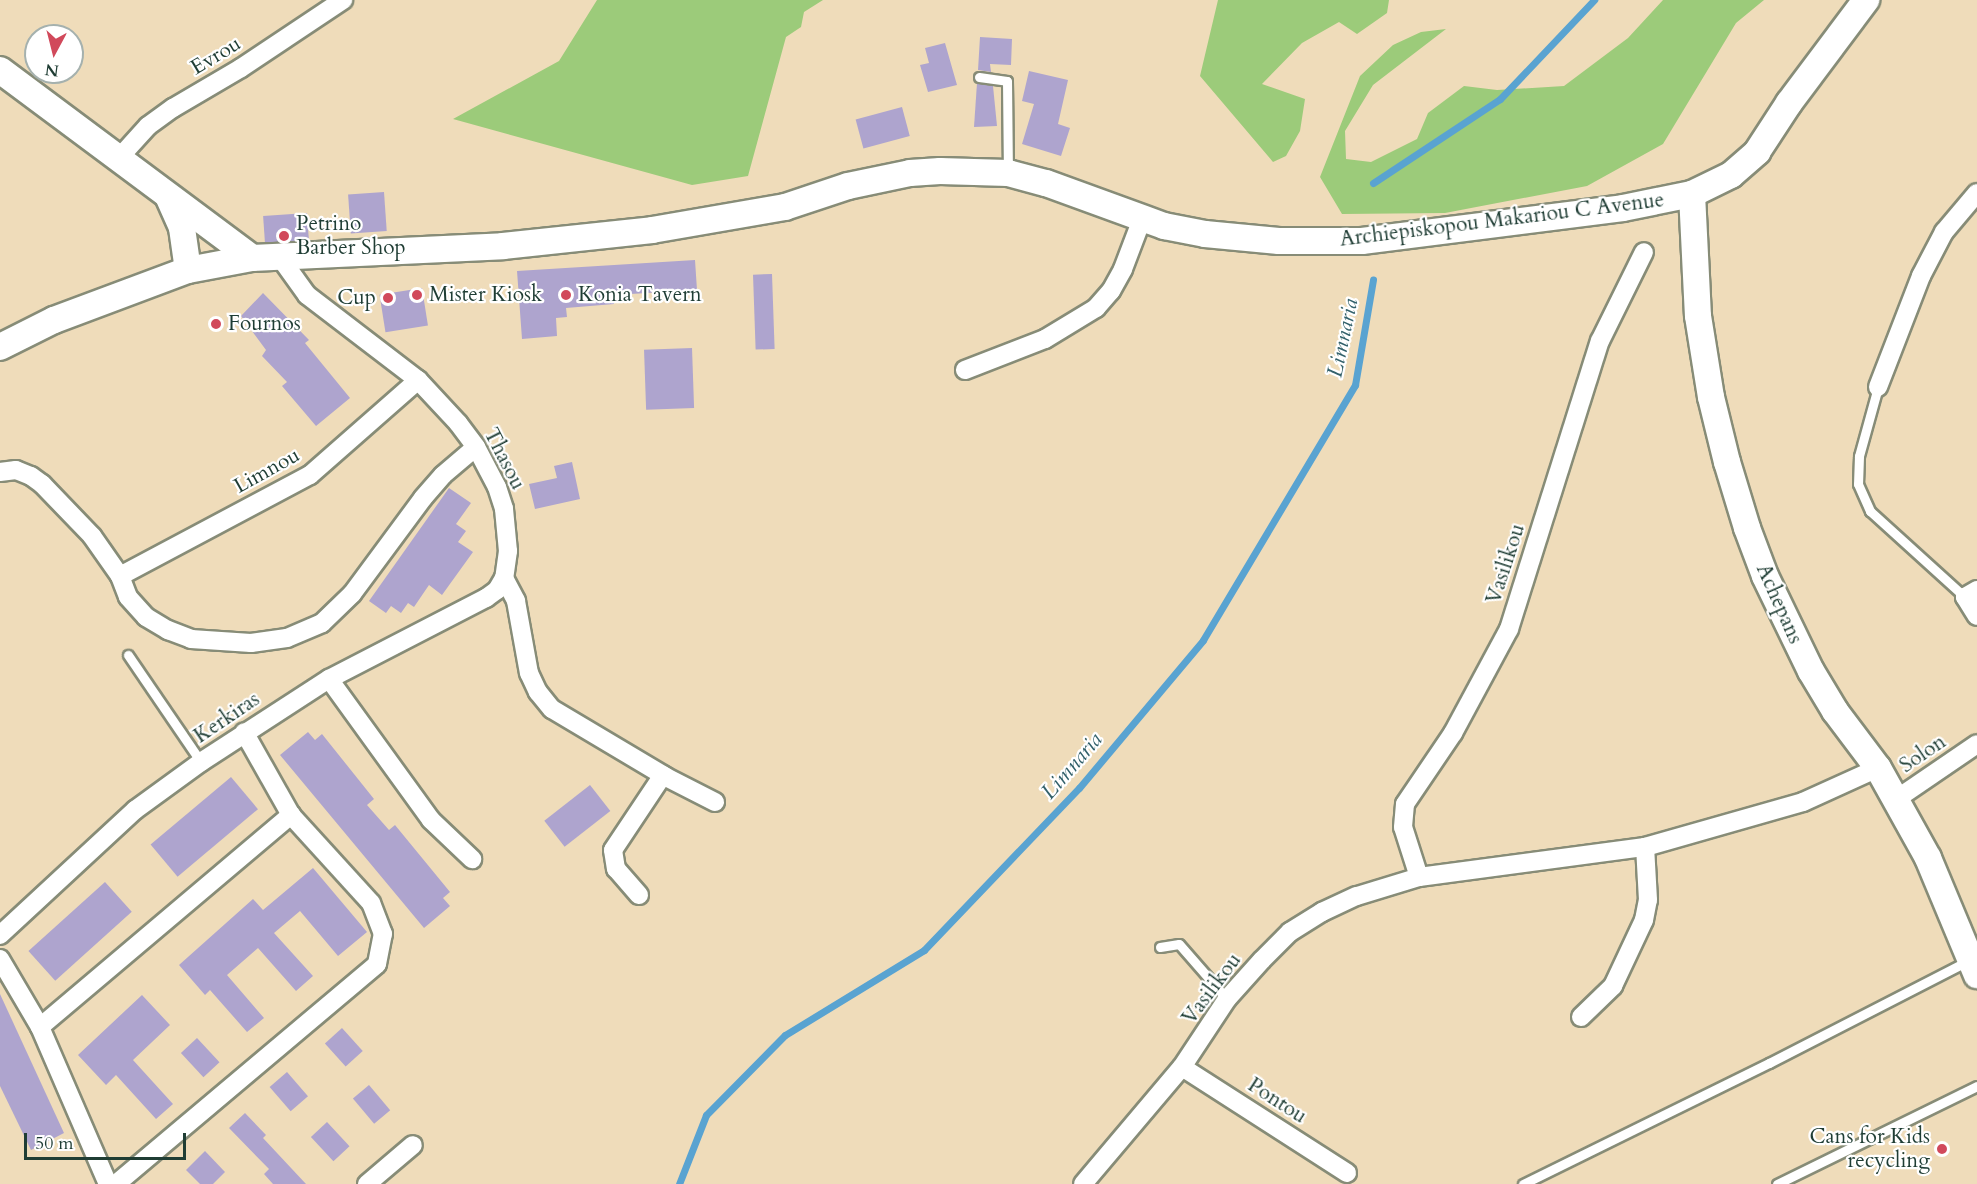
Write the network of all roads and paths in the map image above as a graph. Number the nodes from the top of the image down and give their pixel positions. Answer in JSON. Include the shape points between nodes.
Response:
{"nodes":[{"id":1,"x":343,"y":0,"type":"edge"},
{"id":2,"x":1866,"y":0,"type":"edge"},
{"id":3,"x":0,"y":70,"type":"edge"},
{"id":4,"x":979,"y":77,"type":"dead end"},
{"id":5,"x":119,"y":158,"type":"junction"},
{"id":6,"x":1008,"y":173,"type":"junction"},
{"id":7,"x":167,"y":194,"type":"junction"},
{"id":8,"x":1692,"y":194,"type":"junction"},
{"id":9,"x":1976,"y":195,"type":"edge"},
{"id":10,"x":1142,"y":219,"type":"junction"},
{"id":11,"x":1644,"y":252,"type":"dead end"},
{"id":12,"x":279,"y":256,"type":"junction"},
{"id":13,"x":252,"y":258,"type":"junction"},
{"id":14,"x":188,"y":270,"type":"junction"},
{"id":15,"x":0,"y":346,"type":"edge"},
{"id":16,"x":964,"y":370,"type":"dead end"},
{"id":17,"x":418,"y":380,"type":"junction"},
{"id":18,"x":1878,"y":387,"type":"joint"},
{"id":19,"x":476,"y":447,"type":"junction"},
{"id":20,"x":0,"y":472,"type":"edge"},
{"id":21,"x":120,"y":576,"type":"junction"},
{"id":22,"x":504,"y":578,"type":"junction"},
{"id":23,"x":1971,"y":594,"type":"edge"},
{"id":24,"x":1977,"y":616,"type":"edge"},
{"id":25,"x":128,"y":655,"type":"dead end"},
{"id":26,"x":329,"y":679,"type":"junction"},
{"id":27,"x":244,"y":732,"type":"junction"},
{"id":28,"x":1977,"y":744,"type":"edge"},
{"id":29,"x":201,"y":762,"type":"junction"},
{"id":30,"x":1878,"y":768,"type":"junction"},
{"id":31,"x":663,"y":775,"type":"junction"},
{"id":32,"x":1895,"y":800,"type":"junction"},
{"id":33,"x":716,"y":802,"type":"dead end"},
{"id":34,"x":291,"y":815,"type":"junction"},
{"id":35,"x":1646,"y":847,"type":"junction"},
{"id":36,"x":472,"y":859,"type":"dead end"},
{"id":37,"x":1419,"y":877,"type":"junction"},
{"id":38,"x":639,"y":895,"type":"dead end"},
{"id":39,"x":0,"y":934,"type":"edge"},
{"id":40,"x":1160,"y":947,"type":"dead end"},
{"id":41,"x":0,"y":959,"type":"edge"},
{"id":42,"x":1974,"y":967,"type":"edge"},
{"id":43,"x":1227,"y":999,"type":"junction"},
{"id":44,"x":1581,"y":1017,"type":"dead end"},
{"id":45,"x":40,"y":1027,"type":"junction"},
{"id":46,"x":1182,"y":1067,"type":"junction"},
{"id":47,"x":1977,"y":1086,"type":"edge"},
{"id":48,"x":413,"y":1145,"type":"dead end"},
{"id":49,"x":1347,"y":1173,"type":"dead end"},
{"id":50,"x":108,"y":1184,"type":"edge"},
{"id":51,"x":117,"y":1184,"type":"edge"},
{"id":52,"x":367,"y":1184,"type":"edge"},
{"id":53,"x":1083,"y":1184,"type":"edge"},
{"id":54,"x":1523,"y":1184,"type":"edge"},
{"id":55,"x":1777,"y":1184,"type":"edge"}],
"edges":[{"from":1,"to":5,"type":"street","name":"Evrou","via":[[173,108],[148,126]]},
{"from":2,"to":8,"type":"main road","name":"Archiepiskopou Makariou C Avenue","via":[[1757,152],[1731,175]]},
{"from":3,"to":5,"type":"main road"},
{"from":4,"to":6,"type":"lane","via":[[1008,81]]},
{"from":5,"to":7,"type":"main road"},
{"from":6,"to":10,"type":"main road","name":"Archiepiskopou Makariou C Avenue"},
{"from":6,"to":12,"type":"main road","name":"Archiepiskopou Makariou C Avenue","via":[[909,173],[848,186],[785,207],[706,222],[550,242]]},
{"from":7,"to":13,"type":"main road"},
{"from":7,"to":14,"type":"main road","via":[[182,228]]},
{"from":8,"to":10,"type":"main road","name":"Archiepiskopou Makariou C Avenue","via":[[1623,208],[1362,241],[1251,239],[1204,234]]},
{"from":8,"to":30,"type":"main road","name":"Achepans","via":[[1698,316],[1711,397],[1747,528],[1765,576],[1811,671]]},
{"from":9,"to":18,"type":"street","via":[[1944,232],[1921,276]]},
{"from":10,"to":16,"type":"street","via":[[1124,269],[1096,308],[1045,339]]},
{"from":11,"to":37,"type":"street","name":"Vasilikou","via":[[1600,341],[1509,629],[1454,733],[1405,804],[1403,827]]},
{"from":12,"to":13,"type":"main road","name":"Archiepiskopou Makariou C Avenue"},
{"from":12,"to":17,"type":"street","name":"Thasou","via":[[307,296]]},
{"from":13,"to":14,"type":"main road","name":"Archiepiskopou Makariou C Avenue"},
{"from":14,"to":15,"type":"main road","name":"Archiepiskopou Makariou C Avenue","via":[[54,320]]},
{"from":17,"to":19,"type":"street","name":"Thasou"},
{"from":17,"to":21,"type":"street","name":"Limnou","via":[[310,475]]},
{"from":18,"to":23,"type":"lane","via":[[1859,456],[1858,484],[1870,512]]},
{"from":19,"to":21,"type":"street","via":[[423,498],[352,594],[322,623],[304,633],[261,643],[191,639],[146,617],[128,597]]},
{"from":19,"to":22,"type":"street","name":"Thasou","via":[[504,509],[508,551]]},
{"from":20,"to":21,"type":"street","via":[[16,470],[42,484],[92,536]]},
{"from":22,"to":26,"type":"street","name":"Kerkiras","via":[[486,598]]},
{"from":22,"to":31,"type":"street","via":[[516,601],[529,673],[538,692],[570,722]]},
{"from":23,"to":24,"type":"street"},
{"from":25,"to":29,"type":"lane"},
{"from":26,"to":27,"type":"street","name":"Kerkiras"},
{"from":26,"to":36,"type":"street","via":[[431,820]]},
{"from":27,"to":29,"type":"street","name":"Kerkiras"},
{"from":27,"to":34,"type":"street"},
{"from":28,"to":32,"type":"street","name":"Solon"},
{"from":29,"to":39,"type":"street","name":"Kerkiras","via":[[135,810]]},
{"from":30,"to":32,"type":"main road","name":"Achepans"},
{"from":30,"to":35,"type":"street","name":"Vasilikou","via":[[1803,802]]},
{"from":31,"to":33,"type":"street"},
{"from":31,"to":38,"type":"street","via":[[613,850],[616,869]]},
{"from":32,"to":42,"type":"main road","name":"Achepans","via":[[1941,885]]},
{"from":34,"to":45,"type":"street"},
{"from":34,"to":51,"type":"street","via":[[371,903],[383,934],[377,964]]},
{"from":35,"to":37,"type":"street","name":"Vasilikou"},
{"from":35,"to":44,"type":"street","via":[[1648,900],[1644,920],[1613,986]]},
{"from":37,"to":43,"type":"street","name":"Vasilikou","via":[[1357,896],[1290,932]]},
{"from":40,"to":43,"type":"lane","via":[[1179,944]]},
{"from":41,"to":45,"type":"street"},
{"from":42,"to":54,"type":"lane"},
{"from":43,"to":46,"type":"street","name":"Vasilikou"},
{"from":45,"to":50,"type":"street"},
{"from":46,"to":49,"type":"street","name":"Pontou"},
{"from":46,"to":53,"type":"street","name":"Vasilikou"},
{"from":47,"to":55,"type":"lane"},
{"from":48,"to":52,"type":"street"}]}
